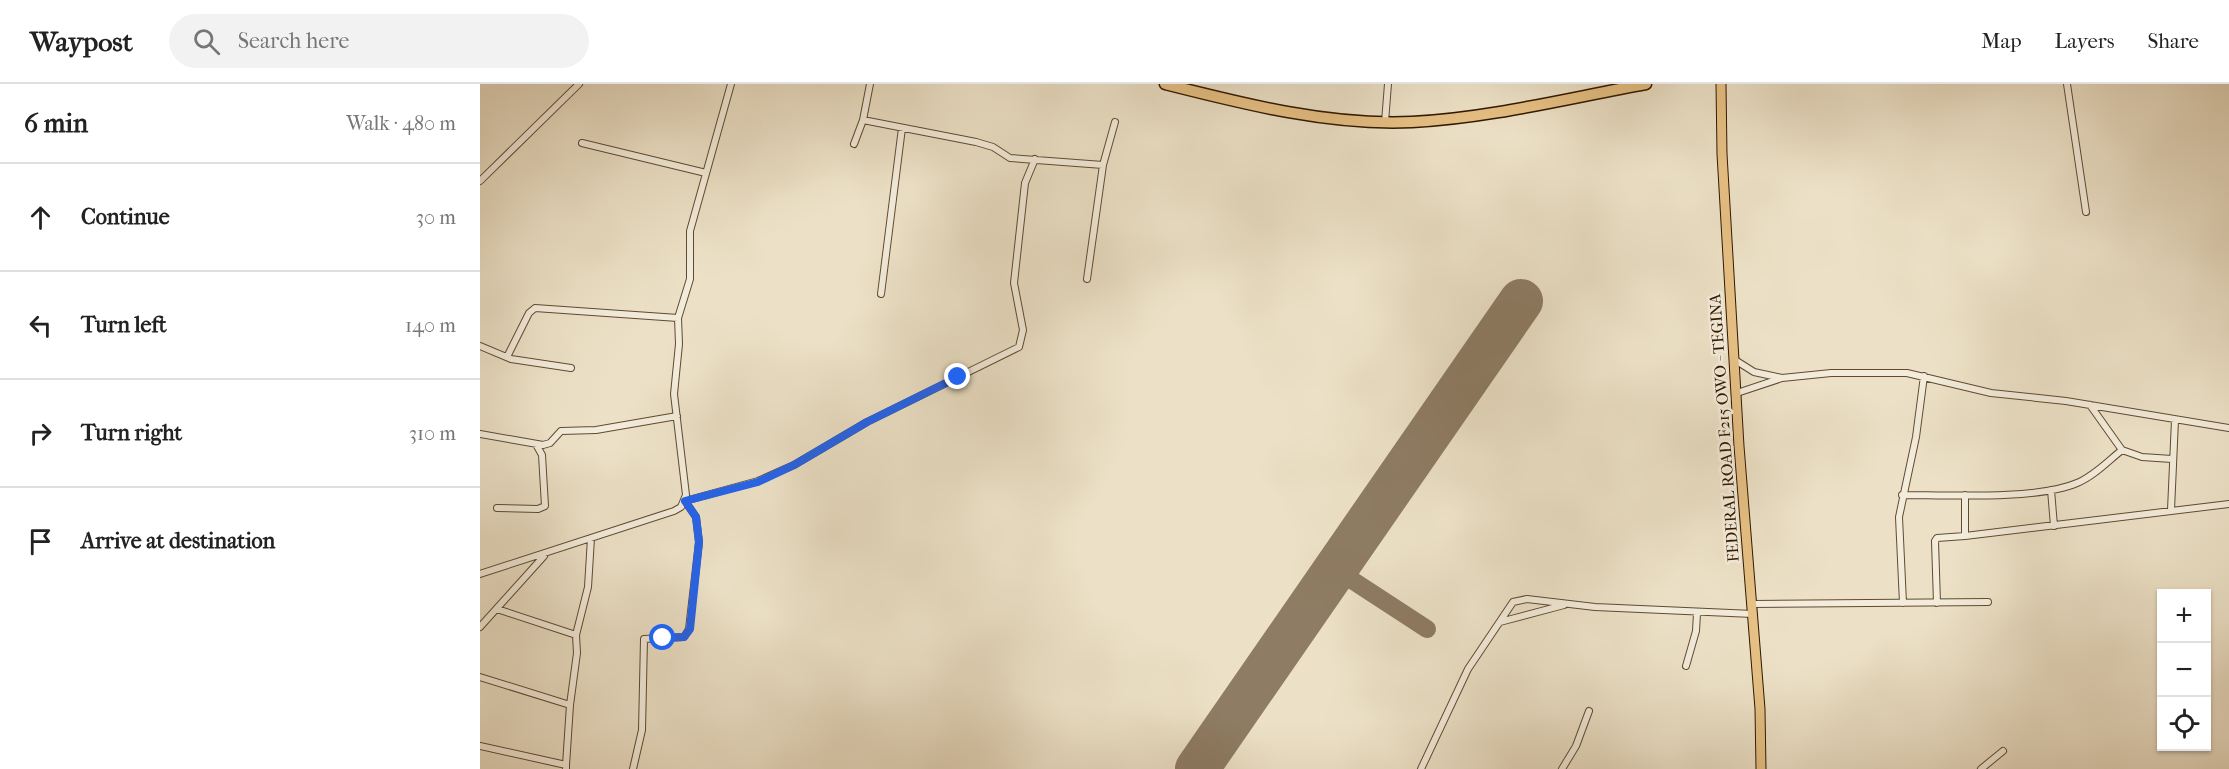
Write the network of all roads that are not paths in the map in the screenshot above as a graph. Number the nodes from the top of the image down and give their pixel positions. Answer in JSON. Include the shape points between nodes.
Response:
{"nodes":[{"id":1,"x":579,"y":84,"type":"edge"},
{"id":2,"x":731,"y":84,"type":"edge"},
{"id":3,"x":870,"y":84,"type":"edge"},
{"id":4,"x":1165,"y":84,"type":"edge"},
{"id":5,"x":1388,"y":84,"type":"edge"},
{"id":6,"x":1646,"y":84,"type":"edge"},
{"id":7,"x":1721,"y":84,"type":"edge"},
{"id":8,"x":2067,"y":84,"type":"edge"},
{"id":9,"x":863,"y":120,"type":"junction"},
{"id":10,"x":1115,"y":122,"type":"dead end"},
{"id":11,"x":1385,"y":122,"type":"junction"},
{"id":12,"x":902,"y":128,"type":"junction"},
{"id":13,"x":582,"y":143,"type":"dead end"},
{"id":14,"x":854,"y":144,"type":"dead end"},
{"id":15,"x":1035,"y":159,"type":"junction"},
{"id":16,"x":1103,"y":165,"type":"junction"},
{"id":17,"x":706,"y":173,"type":"junction"},
{"id":18,"x":480,"y":181,"type":"edge"},
{"id":19,"x":2086,"y":212,"type":"dead end"},
{"id":20,"x":1087,"y":279,"type":"dead end"},
{"id":21,"x":881,"y":294,"type":"dead end"},
{"id":22,"x":678,"y":318,"type":"junction"},
{"id":23,"x":480,"y":346,"type":"edge"},
{"id":24,"x":507,"y":357,"type":"junction"},
{"id":25,"x":1735,"y":360,"type":"junction"},
{"id":26,"x":571,"y":368,"type":"dead end"},
{"id":27,"x":1924,"y":376,"type":"junction"},
{"id":28,"x":1782,"y":378,"type":"junction"},
{"id":29,"x":1737,"y":393,"type":"junction"},
{"id":30,"x":2090,"y":405,"type":"junction"},
{"id":31,"x":677,"y":416,"type":"junction"},
{"id":32,"x":2175,"y":420,"type":"junction"},
{"id":33,"x":2229,"y":428,"type":"edge"},
{"id":34,"x":480,"y":434,"type":"edge"},
{"id":35,"x":537,"y":446,"type":"junction"},
{"id":36,"x":2122,"y":450,"type":"junction"},
{"id":37,"x":2172,"y":459,"type":"junction"},
{"id":38,"x":2051,"y":490,"type":"junction"},
{"id":39,"x":1902,"y":495,"type":"junction"},
{"id":40,"x":1965,"y":495,"type":"junction"},
{"id":41,"x":685,"y":501,"type":"junction"},
{"id":42,"x":2229,"y":504,"type":"edge"},
{"id":43,"x":497,"y":508,"type":"dead end"},
{"id":44,"x":2171,"y":510,"type":"junction"},
{"id":45,"x":2054,"y":526,"type":"junction"},
{"id":46,"x":1965,"y":536,"type":"junction"},
{"id":47,"x":591,"y":538,"type":"junction"},
{"id":48,"x":545,"y":555,"type":"junction"},
{"id":49,"x":480,"y":574,"type":"edge"},
{"id":50,"x":1988,"y":602,"type":"dead end"},
{"id":51,"x":1903,"y":603,"type":"junction"},
{"id":52,"x":1937,"y":603,"type":"junction"},
{"id":53,"x":1564,"y":605,"type":"junction"},
{"id":54,"x":497,"y":609,"type":"junction"},
{"id":55,"x":1752,"y":609,"type":"junction"},
{"id":56,"x":1697,"y":613,"type":"junction"},
{"id":57,"x":1500,"y":622,"type":"junction"},
{"id":58,"x":480,"y":627,"type":"edge"},
{"id":59,"x":576,"y":635,"type":"junction"},
{"id":60,"x":1686,"y":666,"type":"dead end"},
{"id":61,"x":480,"y":676,"type":"edge"},
{"id":62,"x":570,"y":705,"type":"junction"},
{"id":63,"x":1589,"y":711,"type":"dead end"},
{"id":64,"x":480,"y":746,"type":"edge"},
{"id":65,"x":2003,"y":752,"type":"dead end"},
{"id":66,"x":566,"y":767,"type":"edge"},
{"id":67,"x":633,"y":769,"type":"edge"},
{"id":68,"x":1421,"y":769,"type":"edge"},
{"id":69,"x":1562,"y":769,"type":"edge"},
{"id":70,"x":1761,"y":769,"type":"edge"},
{"id":71,"x":1981,"y":769,"type":"edge"}],
"edges":[{"from":1,"to":18,"type":"street"},
{"from":2,"to":17,"type":"street"},
{"from":3,"to":9,"type":"street"},
{"from":4,"to":11,"type":"highway","via":[[1294,112]]},
{"from":5,"to":11,"type":"street"},
{"from":6,"to":11,"type":"highway","via":[[1454,117]]},
{"from":7,"to":25,"type":"main road","name":"FEDERAL ROAD F215 OWO - TEGINA"},
{"from":8,"to":19,"type":"street"},
{"from":9,"to":12,"type":"street"},
{"from":9,"to":14,"type":"street"},
{"from":10,"to":16,"type":"street"},
{"from":12,"to":15,"type":"street","via":[[976,142],[1010,158]]},
{"from":12,"to":21,"type":"street"},
{"from":13,"to":17,"type":"street"},
{"from":15,"to":16,"type":"street"},
{"from":15,"to":41,"type":"street","via":[[1025,183],[1014,283],[1023,330],[1019,346],[758,482]]},
{"from":16,"to":20,"type":"street"},
{"from":17,"to":22,"type":"street","via":[[690,231],[690,279]]},
{"from":22,"to":24,"type":"street","via":[[535,308],[528,313]]},
{"from":22,"to":31,"type":"street","via":[[674,394]]},
{"from":23,"to":24,"type":"street"},
{"from":24,"to":26,"type":"street"},
{"from":25,"to":28,"type":"street","via":[[1754,372]]},
{"from":25,"to":29,"type":"main road","name":"FEDERAL ROAD F215 OWO - TEGINA"},
{"from":27,"to":28,"type":"street","via":[[1868,372]]},
{"from":27,"to":30,"type":"street","via":[[1992,393]]},
{"from":27,"to":39,"type":"street","via":[[1916,437]]},
{"from":28,"to":29,"type":"street"},
{"from":29,"to":55,"type":"main road","name":"FEDERAL ROAD F215 OWO - TEGINA"},
{"from":30,"to":32,"type":"street"},
{"from":30,"to":36,"type":"street"},
{"from":31,"to":35,"type":"street","via":[[596,430],[561,431],[550,443]]},
{"from":31,"to":41,"type":"street"},
{"from":32,"to":33,"type":"street"},
{"from":32,"to":37,"type":"street"},
{"from":34,"to":35,"type":"street"},
{"from":35,"to":43,"type":"street","via":[[542,455],[545,506]]},
{"from":36,"to":37,"type":"street","via":[[2142,458]]},
{"from":36,"to":38,"type":"street","via":[[2087,478]]},
{"from":37,"to":44,"type":"street"},
{"from":38,"to":40,"type":"street"},
{"from":38,"to":45,"type":"street"},
{"from":39,"to":40,"type":"street"},
{"from":39,"to":51,"type":"street","via":[[1898,534]]},
{"from":40,"to":46,"type":"street"},
{"from":41,"to":47,"type":"street","via":[[674,511]]},
{"from":41,"to":67,"type":"street","via":[[696,517],[699,542],[690,629],[684,637],[644,639],[642,729]]},
{"from":42,"to":44,"type":"street"},
{"from":44,"to":45,"type":"street"},
{"from":45,"to":46,"type":"street"},
{"from":46,"to":52,"type":"street","via":[[1935,541]]},
{"from":47,"to":48,"type":"street"},
{"from":47,"to":59,"type":"street","via":[[588,587]]},
{"from":48,"to":49,"type":"street"},
{"from":48,"to":54,"type":"street"},
{"from":50,"to":52,"type":"street"},
{"from":51,"to":52,"type":"street"},
{"from":51,"to":55,"type":"street"},
{"from":53,"to":56,"type":"street"},
{"from":53,"to":57,"type":"street"},
{"from":53,"to":57,"type":"street","via":[[1518,600],[1508,607]]},
{"from":54,"to":58,"type":"street"},
{"from":54,"to":59,"type":"street"},
{"from":55,"to":56,"type":"street"},
{"from":55,"to":70,"type":"main road","name":"FEDERAL ROAD F215 OWO - TEGINA"},
{"from":56,"to":60,"type":"street"},
{"from":57,"to":68,"type":"street","via":[[1458,686]]},
{"from":59,"to":62,"type":"street"},
{"from":61,"to":62,"type":"street"},
{"from":62,"to":66,"type":"street"},
{"from":63,"to":69,"type":"street"},
{"from":64,"to":66,"type":"street"},
{"from":65,"to":71,"type":"street"}]}
